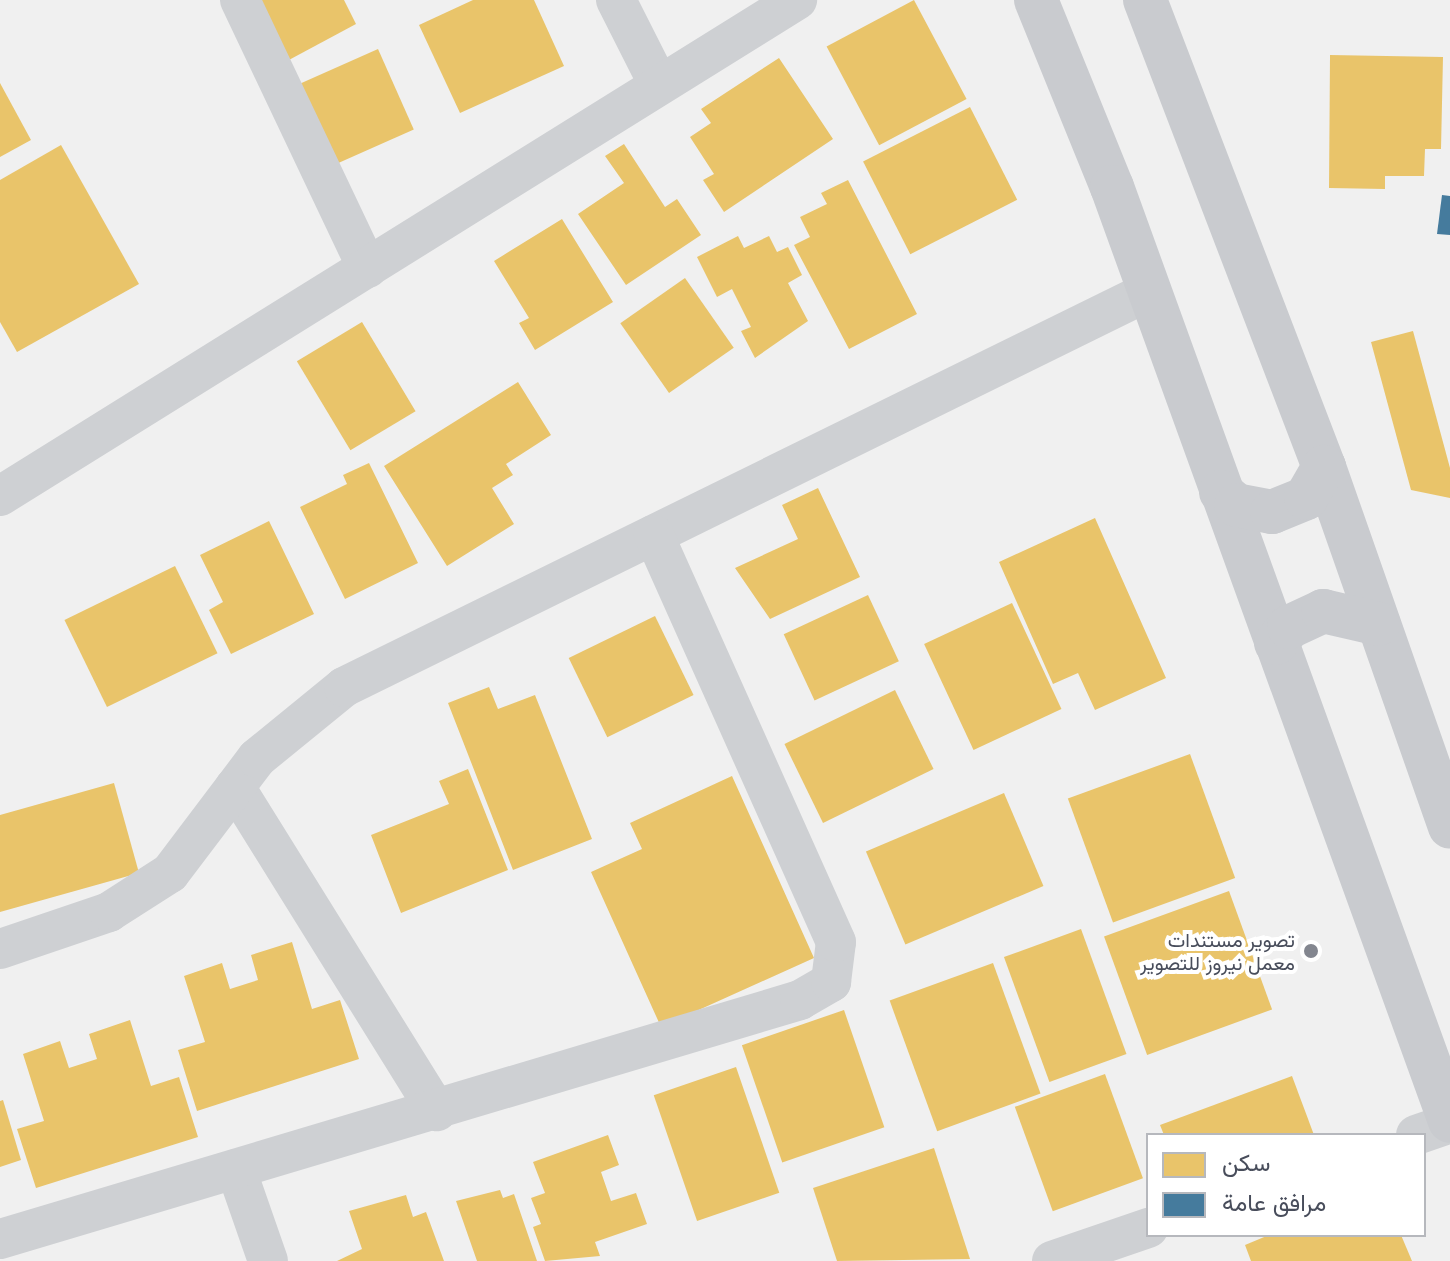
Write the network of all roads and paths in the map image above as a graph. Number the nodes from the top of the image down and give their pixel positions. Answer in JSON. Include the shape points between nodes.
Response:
{"nodes":[{"id":1,"x":240,"y":0,"type":"edge"},
{"id":2,"x":616,"y":0,"type":"edge"},
{"id":3,"x":797,"y":0,"type":"edge"},
{"id":4,"x":1036,"y":0,"type":"edge"},
{"id":5,"x":1151,"y":5,"type":"edge"},
{"id":6,"x":659,"y":85,"type":"junction"},
{"id":7,"x":367,"y":268,"type":"junction"},
{"id":8,"x":1149,"y":291,"type":"junction"},
{"id":9,"x":1324,"y":467,"type":"junction"},
{"id":10,"x":1221,"y":492,"type":"junction"},
{"id":11,"x":0,"y":496,"type":"edge"},
{"id":12,"x":654,"y":535,"type":"junction"},
{"id":13,"x":1379,"y":624,"type":"junction"},
{"id":14,"x":1276,"y":643,"type":"junction"},
{"id":15,"x":235,"y":787,"type":"junction"},
{"id":16,"x":1450,"y":827,"type":"edge"},
{"id":17,"x":0,"y":949,"type":"edge"},
{"id":18,"x":437,"y":1111,"type":"junction"},
{"id":19,"x":1450,"y":1122,"type":"edge"},
{"id":20,"x":1421,"y":1133,"type":"edge"},
{"id":21,"x":236,"y":1169,"type":"junction"},
{"id":22,"x":1146,"y":1229,"type":"edge"},
{"id":23,"x":0,"y":1239,"type":"edge"},
{"id":24,"x":268,"y":1261,"type":"edge"},
{"id":25,"x":1052,"y":1261,"type":"edge"}],
"edges":[{"from":1,"to":7,"type":"street"},
{"from":2,"to":6,"type":"street"},
{"from":3,"to":6,"type":"street"},
{"from":4,"to":8,"type":"main road"},
{"from":5,"to":9,"type":"main road"},
{"from":6,"to":7,"type":"street"},
{"from":7,"to":11,"type":"street"},
{"from":8,"to":10,"type":"main road"},
{"from":8,"to":12,"type":"street"},
{"from":9,"to":10,"type":"main road","via":[[1306,498],[1272,512],[1236,505]]},
{"from":9,"to":13,"type":"main road"},
{"from":10,"to":14,"type":"main road"},
{"from":12,"to":15,"type":"street","via":[[344,687],[284,731]]},
{"from":12,"to":18,"type":"street","via":[[836,942],[837,972],[811,997]]},
{"from":13,"to":14,"type":"main road","via":[[1323,611],[1289,627]]},
{"from":13,"to":16,"type":"main road"},
{"from":14,"to":19,"type":"main road"},
{"from":15,"to":17,"type":"street","via":[[196,848],[141,895]]},
{"from":15,"to":18,"type":"street"},
{"from":18,"to":21,"type":"street"},
{"from":19,"to":20,"type":"street"},
{"from":21,"to":23,"type":"street"},
{"from":21,"to":24,"type":"street"},
{"from":22,"to":25,"type":"street"}]}
